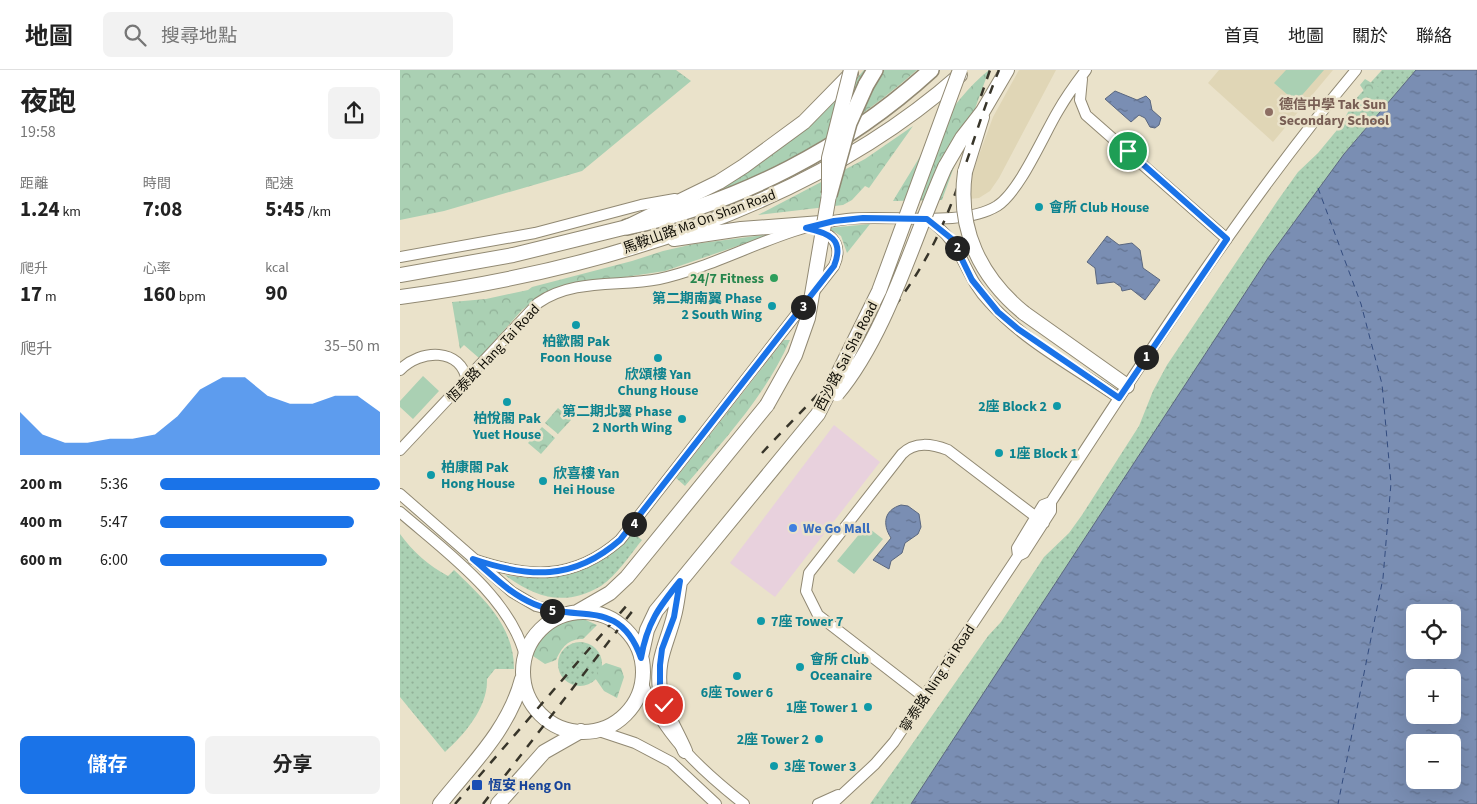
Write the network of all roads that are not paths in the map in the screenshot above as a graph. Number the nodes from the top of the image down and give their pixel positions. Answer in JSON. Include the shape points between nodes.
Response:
{"nodes":[{"id":1,"x":853,"y":70,"type":"edge"},
{"id":2,"x":875,"y":70,"type":"edge"},
{"id":3,"x":931,"y":70,"type":"edge"},
{"id":4,"x":960,"y":70,"type":"edge"},
{"id":5,"x":966,"y":70,"type":"edge"},
{"id":6,"x":1007,"y":70,"type":"edge"},
{"id":7,"x":1356,"y":70,"type":"edge"},
{"id":8,"x":1084,"y":72,"type":"edge"},
{"id":9,"x":983,"y":111,"type":"junction"},
{"id":10,"x":702,"y":190,"type":"junction"},
{"id":11,"x":829,"y":195,"type":"junction"},
{"id":12,"x":927,"y":219,"type":"junction"},
{"id":13,"x":821,"y":223,"type":"junction"},
{"id":14,"x":627,"y":227,"type":"junction"},
{"id":15,"x":806,"y":228,"type":"junction"},
{"id":16,"x":1227,"y":239,"type":"junction"},
{"id":17,"x":639,"y":245,"type":"junction"},
{"id":18,"x":400,"y":257,"type":"edge"},
{"id":19,"x":400,"y":275,"type":"edge"},
{"id":20,"x":400,"y":297,"type":"edge"},
{"id":21,"x":400,"y":370,"type":"edge"},
{"id":22,"x":468,"y":381,"type":"junction"},
{"id":23,"x":1127,"y":386,"type":"junction"},
{"id":24,"x":834,"y":391,"type":"junction"},
{"id":25,"x":1119,"y":398,"type":"junction"},
{"id":26,"x":400,"y":450,"type":"edge"},
{"id":27,"x":400,"y":494,"type":"edge"},
{"id":28,"x":400,"y":512,"type":"edge"},
{"id":29,"x":1040,"y":520,"type":"junction"},
{"id":30,"x":473,"y":559,"type":"junction"},
{"id":31,"x":680,"y":581,"type":"junction"},
{"id":32,"x":572,"y":613,"type":"junction"},
{"id":33,"x":525,"y":656,"type":"junction"},
{"id":34,"x":641,"y":658,"type":"junction"},
{"id":35,"x":523,"y":678,"type":"junction"},
{"id":36,"x":642,"y":681,"type":"junction"},
{"id":37,"x":924,"y":698,"type":"junction"},
{"id":38,"x":596,"y":730,"type":"junction"},
{"id":39,"x":581,"y":732,"type":"junction"},
{"id":40,"x":685,"y":751,"type":"junction"},
{"id":41,"x":845,"y":791,"type":"junction"},
{"id":42,"x":440,"y":804,"type":"edge"},
{"id":43,"x":498,"y":804,"type":"edge"},
{"id":44,"x":716,"y":804,"type":"edge"},
{"id":45,"x":744,"y":804,"type":"edge"},
{"id":46,"x":818,"y":804,"type":"edge"},
{"id":47,"x":832,"y":804,"type":"edge"}],
"edges":[{"from":1,"to":10,"type":"main road","name":"馬鞍山路 Ma On Shan Road","via":[[822,105],[788,135],[737,171]]},
{"from":1,"to":11,"type":"main road","bridge":true,"via":[[829,158]]},
{"from":2,"to":11,"type":"highway","bridge":true,"via":[[851,117]]},
{"from":3,"to":14,"type":"highway","name":"馬鞍山路 Ma On Shan Road","via":[[891,105],[859,127],[774,175],[696,208]]},
{"from":4,"to":24,"type":"main road","name":"西沙路 Sai Sha Road","bridge":true,"via":[[879,291]]},
{"from":5,"to":17,"type":"main road","name":"馬鞍山路 Ma On Shan Road","via":[[898,126],[802,181],[729,213]]},
{"from":6,"to":9,"type":"main road"},
{"from":7,"to":16,"type":"street","name":"寧泰路 Ning Tai Road","via":[[1294,146]]},
{"from":8,"to":12,"type":"street","name":"恆泰路 Hang Tai Road","via":[[1006,199],[976,214]]},
{"from":8,"to":16,"type":"street","via":[[1079,94],[1086,115]]},
{"from":9,"to":23,"type":"main road","bridge":true,"via":[[963,193],[965,219],[974,251],[991,281],[1024,313]]},
{"from":9,"to":24,"type":"main road","bridge":true,"via":[[945,167],[882,321],[852,376]]},
{"from":10,"to":14,"type":"main road","name":"馬鞍山路 Ma On Shan Road"},
{"from":10,"to":18,"type":"street","name":"馬鞍山路 Ma On Shan Road","via":[[675,200],[640,205],[535,233]]},
{"from":11,"to":32,"type":"main road","bridge":true,"via":[[808,318],[795,355],[767,405],[627,576],[610,593]]},
{"from":12,"to":13,"type":"street","name":"恆泰路 Hang Tai Road","via":[[863,218]]},
{"from":12,"to":25,"type":"street","via":[[952,239],[972,280],[998,312]]},
{"from":13,"to":15,"type":"street","name":"恆泰路 Hang Tai Road"},
{"from":13,"to":17,"type":"main road","via":[[741,229]]},
{"from":14,"to":19,"type":"main road","name":"馬鞍山路 Ma On Shan Road","via":[[521,254]]},
{"from":15,"to":22,"type":"street","name":"恆泰路 Hang Tai Road","via":[[659,279],[578,287],[548,297]]},
{"from":15,"to":30,"type":"street","via":[[834,240],[838,254],[834,266],[620,540],[592,560],[557,572],[522,572]]},
{"from":16,"to":23,"type":"street","name":"寧泰路 Ning Tai Road"},
{"from":17,"to":20,"type":"main road","name":"馬鞍山路 Ma On Shan Road","via":[[528,276]]},
{"from":21,"to":22,"type":"street","via":[[420,356],[442,355],[459,365]]},
{"from":22,"to":26,"type":"street","name":"恆泰路 Hang Tai Road"},
{"from":23,"to":25,"type":"street","name":"寧泰路 Ning Tai Road"},
{"from":24,"to":31,"type":"main road","name":"西沙路 Sai Sha Road"},
{"from":25,"to":29,"type":"street","name":"寧泰路 Ning Tai Road","via":[[1051,502],[1043,505]]},
{"from":27,"to":30,"type":"street"},
{"from":28,"to":33,"type":"street","via":[[496,600],[516,629]]},
{"from":29,"to":37,"type":"street","name":"寧泰路 Ning Tai Road","via":[[1017,548],[1018,556]]},
{"from":29,"to":37,"type":"street","via":[[948,450],[921,444],[902,454],[809,573],[806,591],[818,615]]},
{"from":30,"to":32,"type":"street","via":[[524,600]]},
{"from":31,"to":34,"type":"main road","name":"西沙路 Sai Sha Road","via":[[656,611],[647,630]]},
{"from":31,"to":40,"type":"main road","via":[[659,671],[664,705]]},
{"from":32,"to":33,"type":"main road","via":[[549,622],[540,630]]},
{"from":32,"to":34,"type":"main road","via":[[597,614],[616,622],[631,636]]},
{"from":33,"to":35,"type":"main road"},
{"from":34,"to":36,"type":"main road"},
{"from":35,"to":39,"type":"main road","via":[[529,698],[547,720]]},
{"from":35,"to":42,"type":"main road","via":[[501,729]]},
{"from":36,"to":38,"type":"main road","via":[[626,713],[607,727]]},
{"from":36,"to":40,"type":"street","via":[[655,712]]},
{"from":37,"to":41,"type":"street","name":"寧泰路 Ning Tai Road","via":[[886,753]]},
{"from":38,"to":39,"type":"main road"},
{"from":38,"to":44,"type":"street","via":[[634,743],[671,762]]},
{"from":39,"to":43,"type":"main road","via":[[544,752]]},
{"from":40,"to":45,"type":"street"},
{"from":41,"to":46,"type":"street","name":"寧泰路 Ning Tai Road"},
{"from":41,"to":47,"type":"street","name":"寧泰路 Ning Tai Road"}]}
